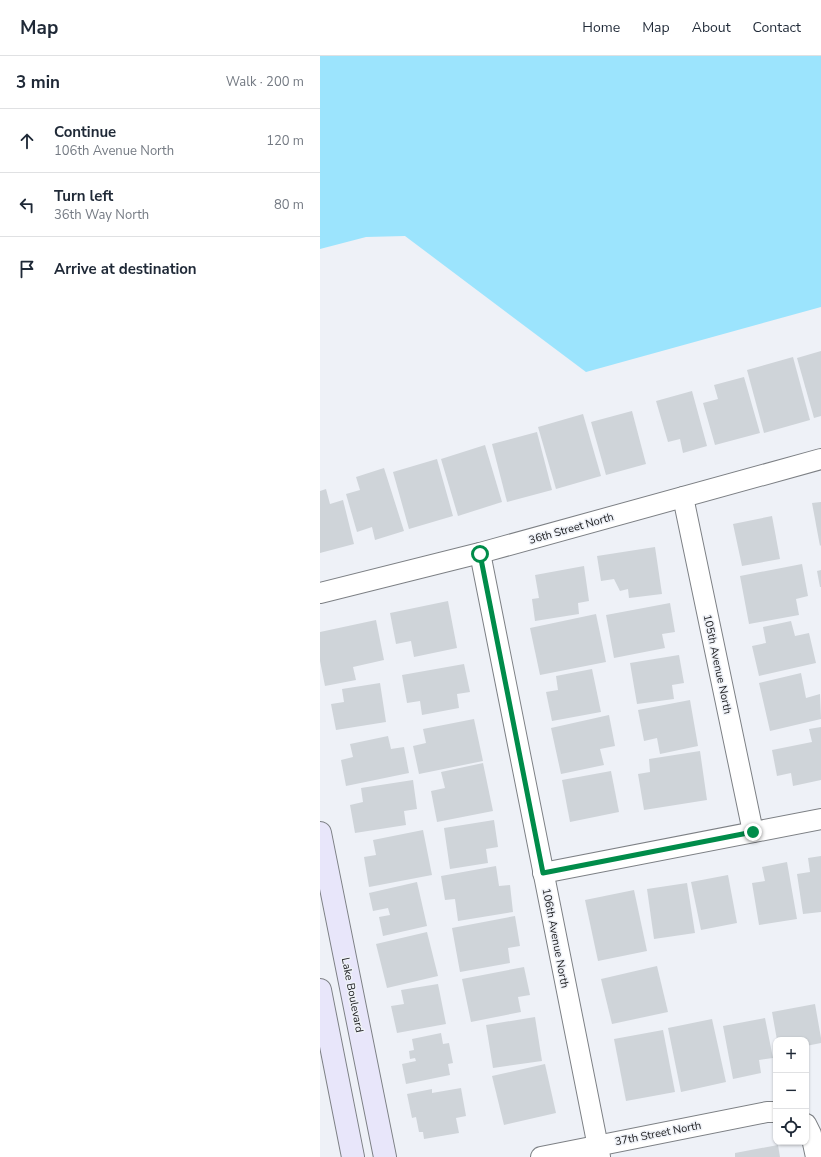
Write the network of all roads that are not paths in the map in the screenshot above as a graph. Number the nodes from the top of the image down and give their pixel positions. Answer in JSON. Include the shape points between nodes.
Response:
{"nodes":[{"id":1,"x":821,"y":459,"type":"edge"},
{"id":2,"x":683,"y":497,"type":"junction"},
{"id":3,"x":480,"y":554,"type":"junction"},
{"id":4,"x":320,"y":593,"type":"edge"},
{"id":5,"x":821,"y":819,"type":"edge"},
{"id":6,"x":753,"y":832,"type":"junction"},
{"id":7,"x":320,"y":833,"type":"edge"},
{"id":8,"x":543,"y":873,"type":"junction"},
{"id":9,"x":320,"y":990,"type":"edge"},
{"id":10,"x":773,"y":1112,"type":"edge"},
{"id":11,"x":809,"y":1130,"type":"edge"},
{"id":12,"x":599,"y":1151,"type":"edge"},
{"id":13,"x":353,"y":1157,"type":"edge"},
{"id":14,"x":385,"y":1157,"type":"edge"},
{"id":15,"x":541,"y":1157,"type":"edge"},
{"id":16,"x":816,"y":1157,"type":"edge"}],
"edges":[{"from":1,"to":2,"type":"street","name":"36th Street North"},
{"from":2,"to":3,"type":"street","name":"36th Street North"},
{"from":2,"to":6,"type":"street","name":"105th Avenue North"},
{"from":3,"to":4,"type":"street","name":"36th Street North"},
{"from":3,"to":8,"type":"street","name":"106th Avenue North"},
{"from":5,"to":6,"type":"street"},
{"from":6,"to":8,"type":"street"},
{"from":7,"to":14,"type":"street","name":"Lake Boulevard"},
{"from":8,"to":12,"type":"street","name":"106th Avenue North"},
{"from":9,"to":13,"type":"street"},
{"from":10,"to":12,"type":"street","name":"37th Street North"},
{"from":11,"to":16,"type":"street"},
{"from":12,"to":15,"type":"street","name":"37th Street North"}]}
